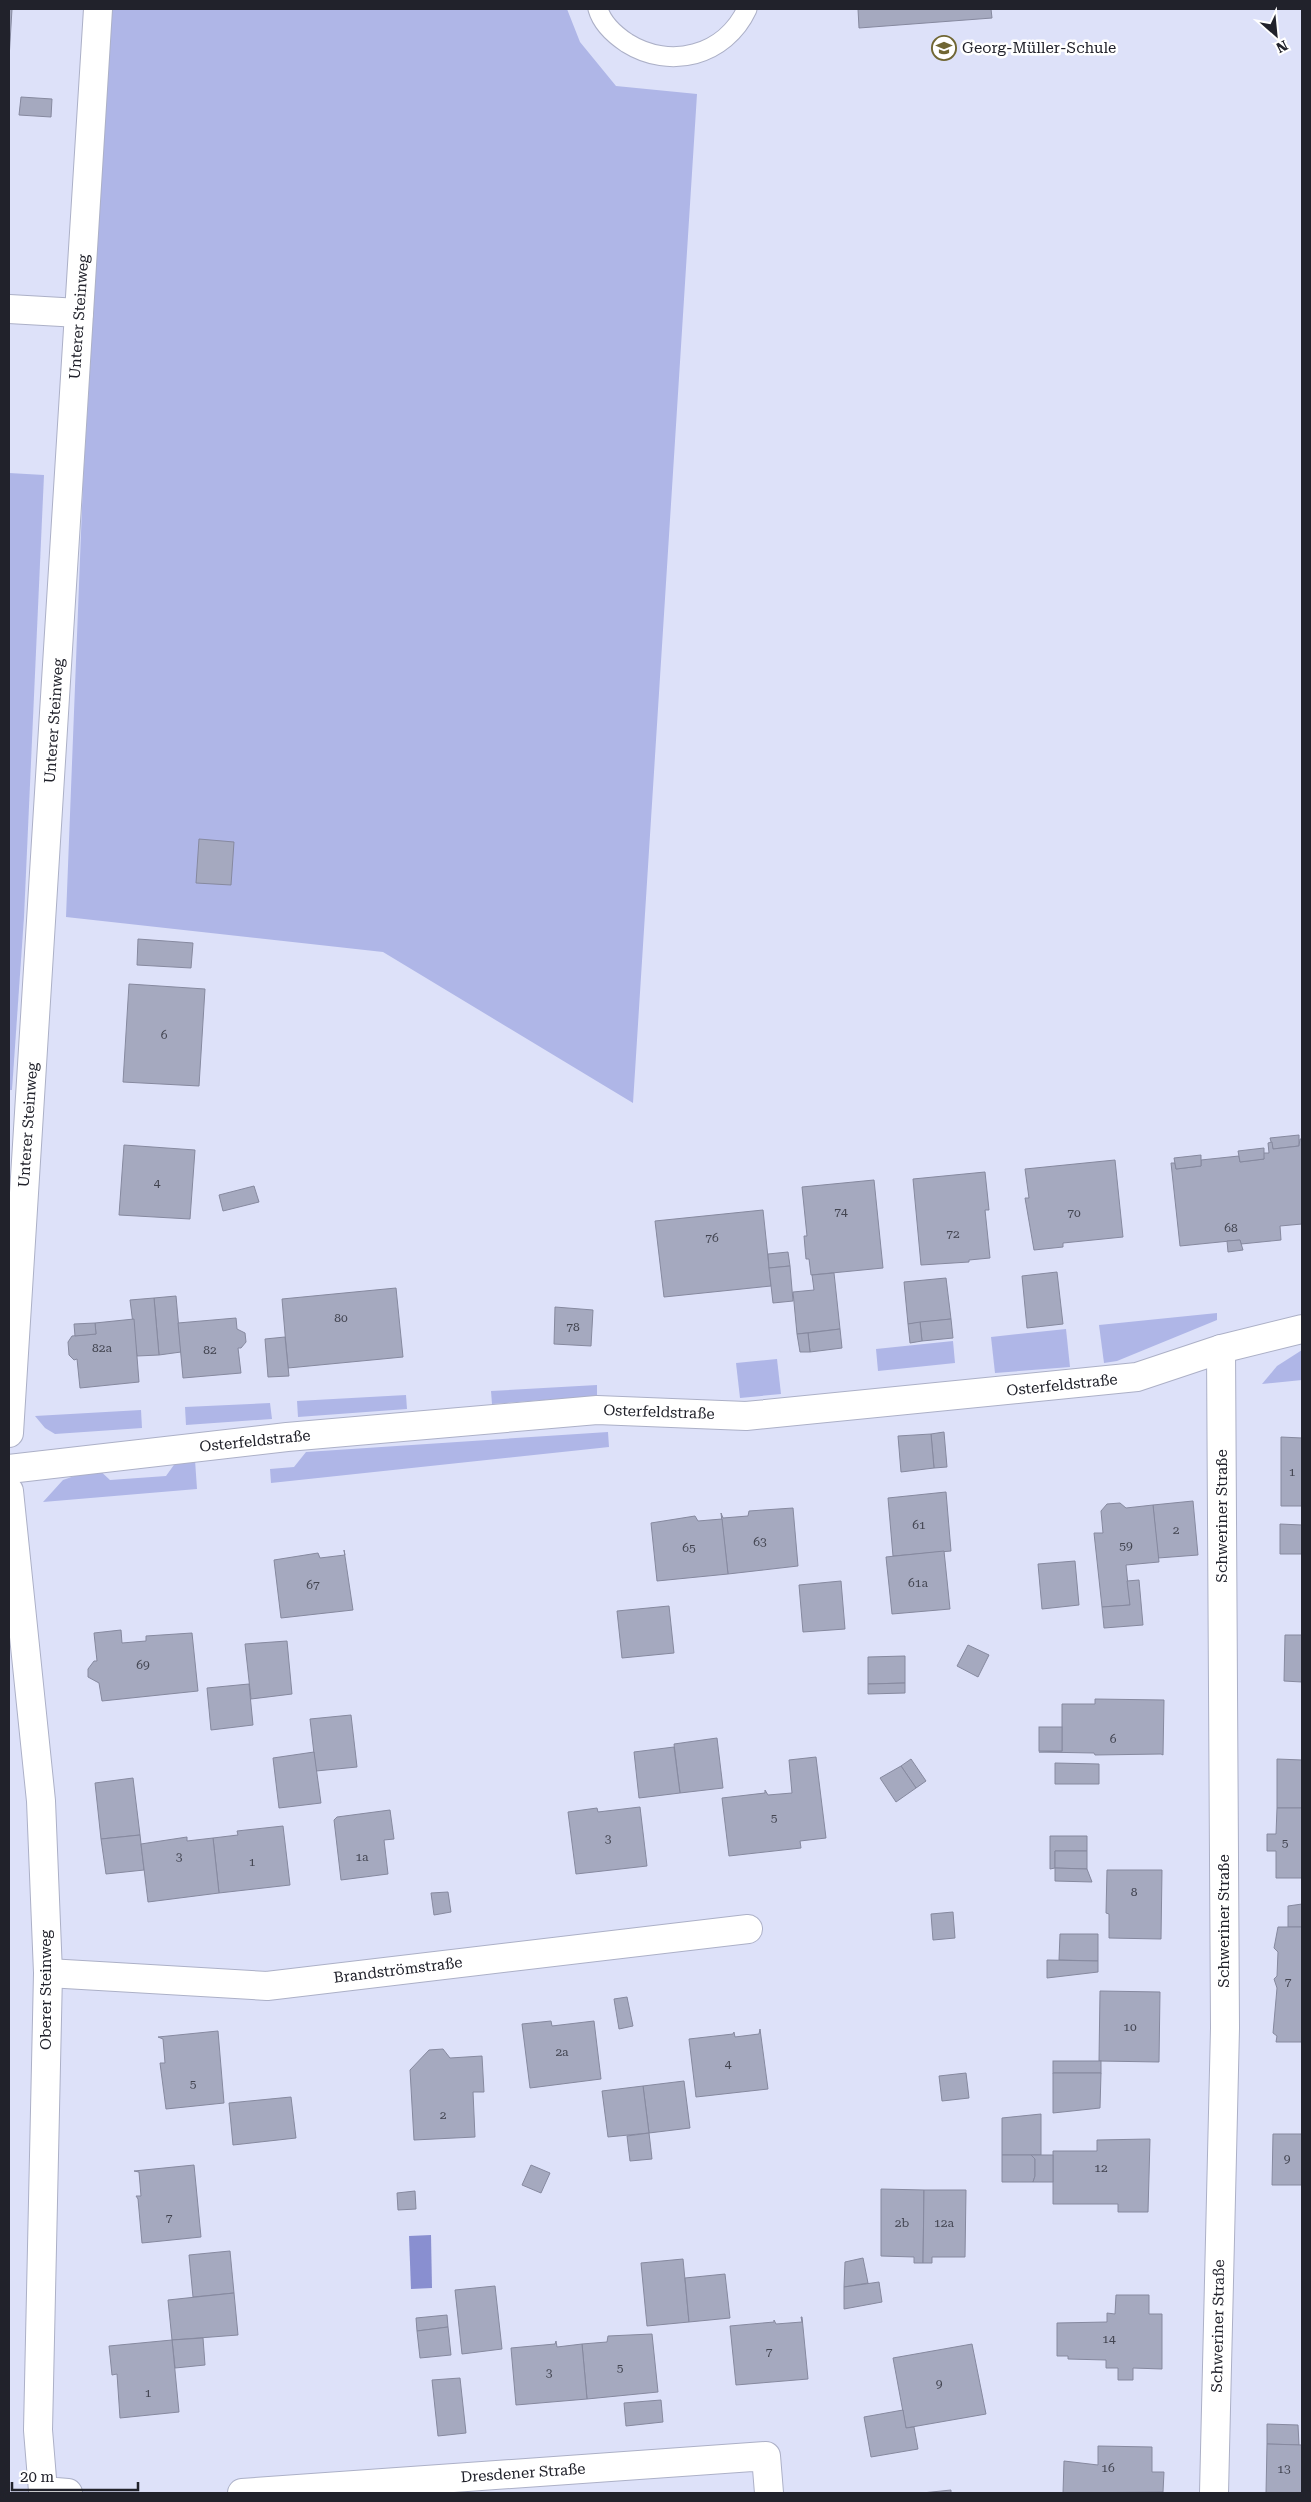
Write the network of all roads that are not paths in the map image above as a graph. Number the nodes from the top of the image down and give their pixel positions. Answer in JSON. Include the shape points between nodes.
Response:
{"nodes":[{"id":1,"x":98,"y":9,"type":"edge"},
{"id":2,"x":598,"y":9,"type":"edge"},
{"id":3,"x":746,"y":9,"type":"edge"},
{"id":4,"x":9,"y":309,"type":"edge"},
{"id":5,"x":79,"y":312,"type":"junction"},
{"id":6,"x":1302,"y":1329,"type":"edge"},
{"id":7,"x":1220,"y":1348,"type":"junction"},
{"id":8,"x":9,"y":1433,"type":"edge"},
{"id":9,"x":9,"y":1469,"type":"edge"},
{"id":10,"x":9,"y":1490,"type":"edge"},
{"id":11,"x":748,"y":1928,"type":"dead end"},
{"id":12,"x":48,"y":1973,"type":"junction"},
{"id":13,"x":56,"y":2492,"type":"edge"},
{"id":14,"x":242,"y":2493,"type":"edge"},
{"id":15,"x":769,"y":2493,"type":"edge"},
{"id":16,"x":1214,"y":2493,"type":"edge"}],
"edges":[{"from":1,"to":5,"type":"street","name":"Unterer Steinweg"},
{"from":2,"to":3,"type":"lane","via":[[617,37],[641,52],[669,58],[696,54],[721,42],[741,21]]},
{"from":4,"to":5,"type":"street"},
{"from":5,"to":8,"type":"street","name":"Unterer Steinweg"},
{"from":6,"to":7,"type":"street","name":"Osterfeldstraße"},
{"from":7,"to":9,"type":"street","name":"Osterfeldstraße","via":[[1138,1377],[1101,1381],[746,1416],[597,1410],[287,1437]]},
{"from":7,"to":16,"type":"street","name":"Schweriner Straße","via":[[1225,2028]]},
{"from":10,"to":12,"type":"street","name":"Oberer Steinweg","via":[[41,1801]]},
{"from":11,"to":12,"type":"street","name":"Brandströmstraße","via":[[267,1986]]},
{"from":12,"to":13,"type":"street","name":"Oberer Steinweg","via":[[38,2430]]},
{"from":14,"to":15,"type":"street","name":"Dresdener Straße","via":[[766,2456]]}]}
